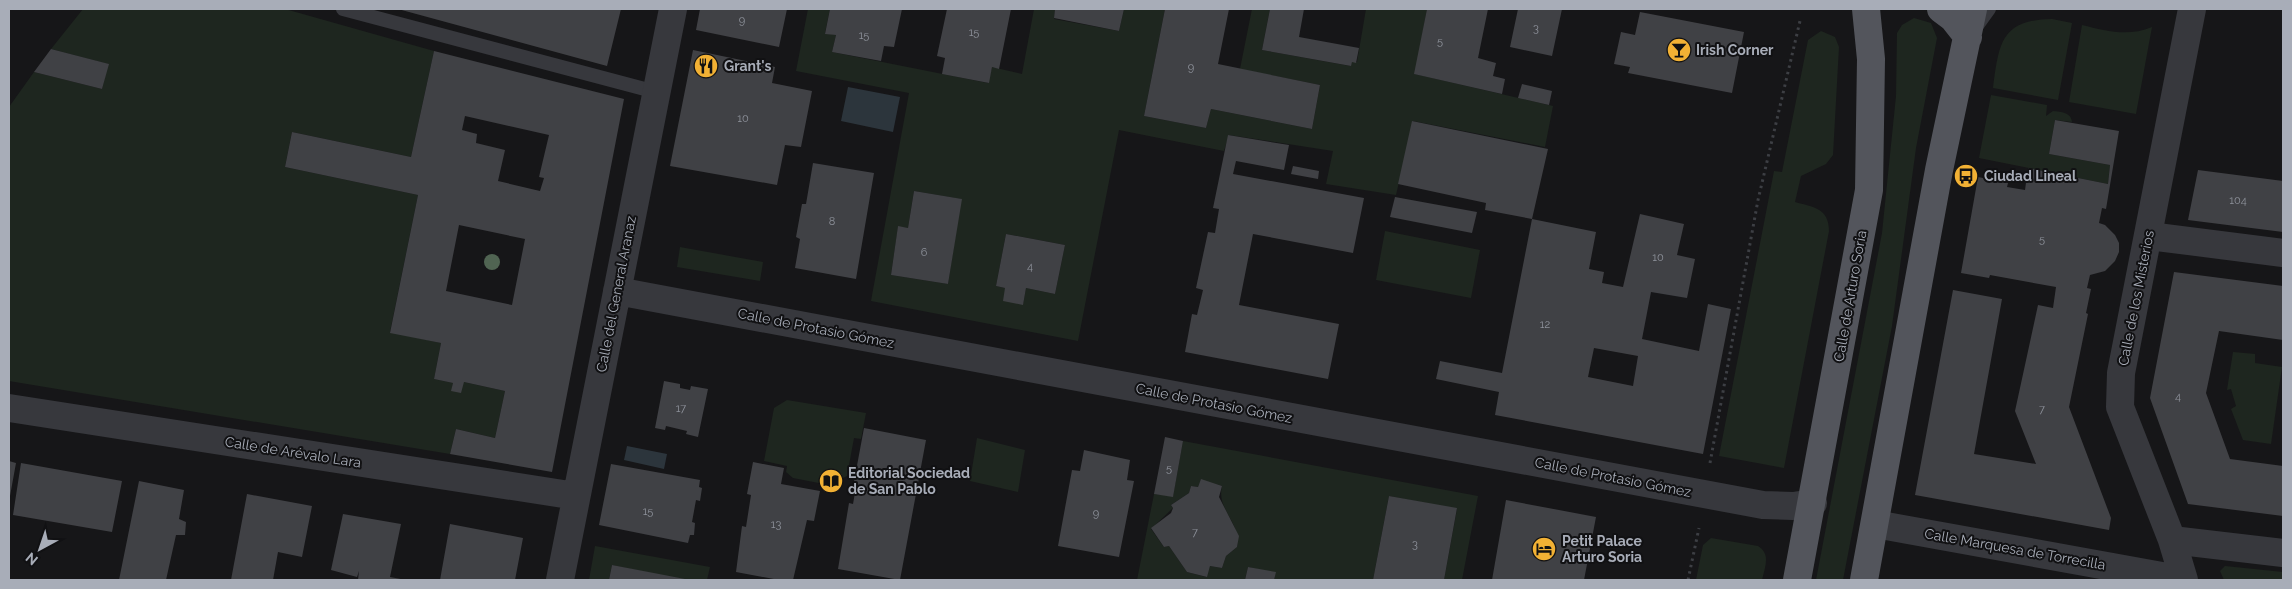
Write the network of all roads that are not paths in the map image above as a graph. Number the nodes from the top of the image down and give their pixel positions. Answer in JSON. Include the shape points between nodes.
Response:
{"nodes":[{"id":1,"x":343,"y":9,"type":"edge"},
{"id":2,"x":672,"y":9,"type":"edge"},
{"id":3,"x":1866,"y":9,"type":"edge"},
{"id":4,"x":1941,"y":9,"type":"edge"},
{"id":5,"x":1973,"y":9,"type":"edge"},
{"id":6,"x":1990,"y":9,"type":"edge"},
{"id":7,"x":2192,"y":9,"type":"edge"},
{"id":8,"x":1968,"y":37,"type":"junction"},
{"id":9,"x":656,"y":92,"type":"junction"},
{"id":10,"x":2149,"y":236,"type":"junction"},
{"id":11,"x":2283,"y":254,"type":"edge"},
{"id":12,"x":617,"y":291,"type":"junction"},
{"id":13,"x":9,"y":408,"type":"edge"},
{"id":14,"x":576,"y":496,"type":"junction"},
{"id":15,"x":1813,"y":503,"type":"junction"},
{"id":16,"x":1876,"y":524,"type":"junction"},
{"id":17,"x":2172,"y":540,"type":"junction"},
{"id":18,"x":2283,"y":553,"type":"edge"},
{"id":19,"x":560,"y":580,"type":"edge"},
{"id":20,"x":1797,"y":580,"type":"edge"},
{"id":21,"x":1864,"y":580,"type":"edge"},
{"id":22,"x":2184,"y":580,"type":"edge"}],
"edges":[{"from":1,"to":9,"type":"lane"},
{"from":2,"to":9,"type":"street","name":"Calle del General Aranaz"},
{"from":3,"to":15,"type":"main road","name":"Calle de Arturo Soria","via":[[1871,59],[1869,190]]},
{"from":4,"to":8,"type":"main road"},
{"from":5,"to":8,"type":"main road"},
{"from":6,"to":8,"type":"lane"},
{"from":7,"to":10,"type":"street","name":"Calle de los Misterios"},
{"from":8,"to":16,"type":"main road","via":[[1938,170]]},
{"from":9,"to":12,"type":"street","name":"Calle del General Aranaz"},
{"from":10,"to":11,"type":"street"},
{"from":10,"to":17,"type":"street","name":"Calle de los Misterios","via":[[2122,373],[2120,407]]},
{"from":12,"to":14,"type":"street","name":"Calle del General Aranaz"},
{"from":12,"to":15,"type":"street","name":"Calle de Protasio Gómez","via":[[1762,505]]},
{"from":13,"to":14,"type":"street","name":"Calle de Arévalo Lara"},
{"from":14,"to":19,"type":"street","name":"Calle del General Aranaz"},
{"from":15,"to":20,"type":"main road","name":"Calle de Arturo Soria"},
{"from":16,"to":21,"type":"main road"},
{"from":16,"to":22,"type":"street","name":"Calle Marquesa de Torrecilla"},
{"from":17,"to":18,"type":"street"},
{"from":17,"to":22,"type":"street","name":"Calle de los Misterios"}]}
